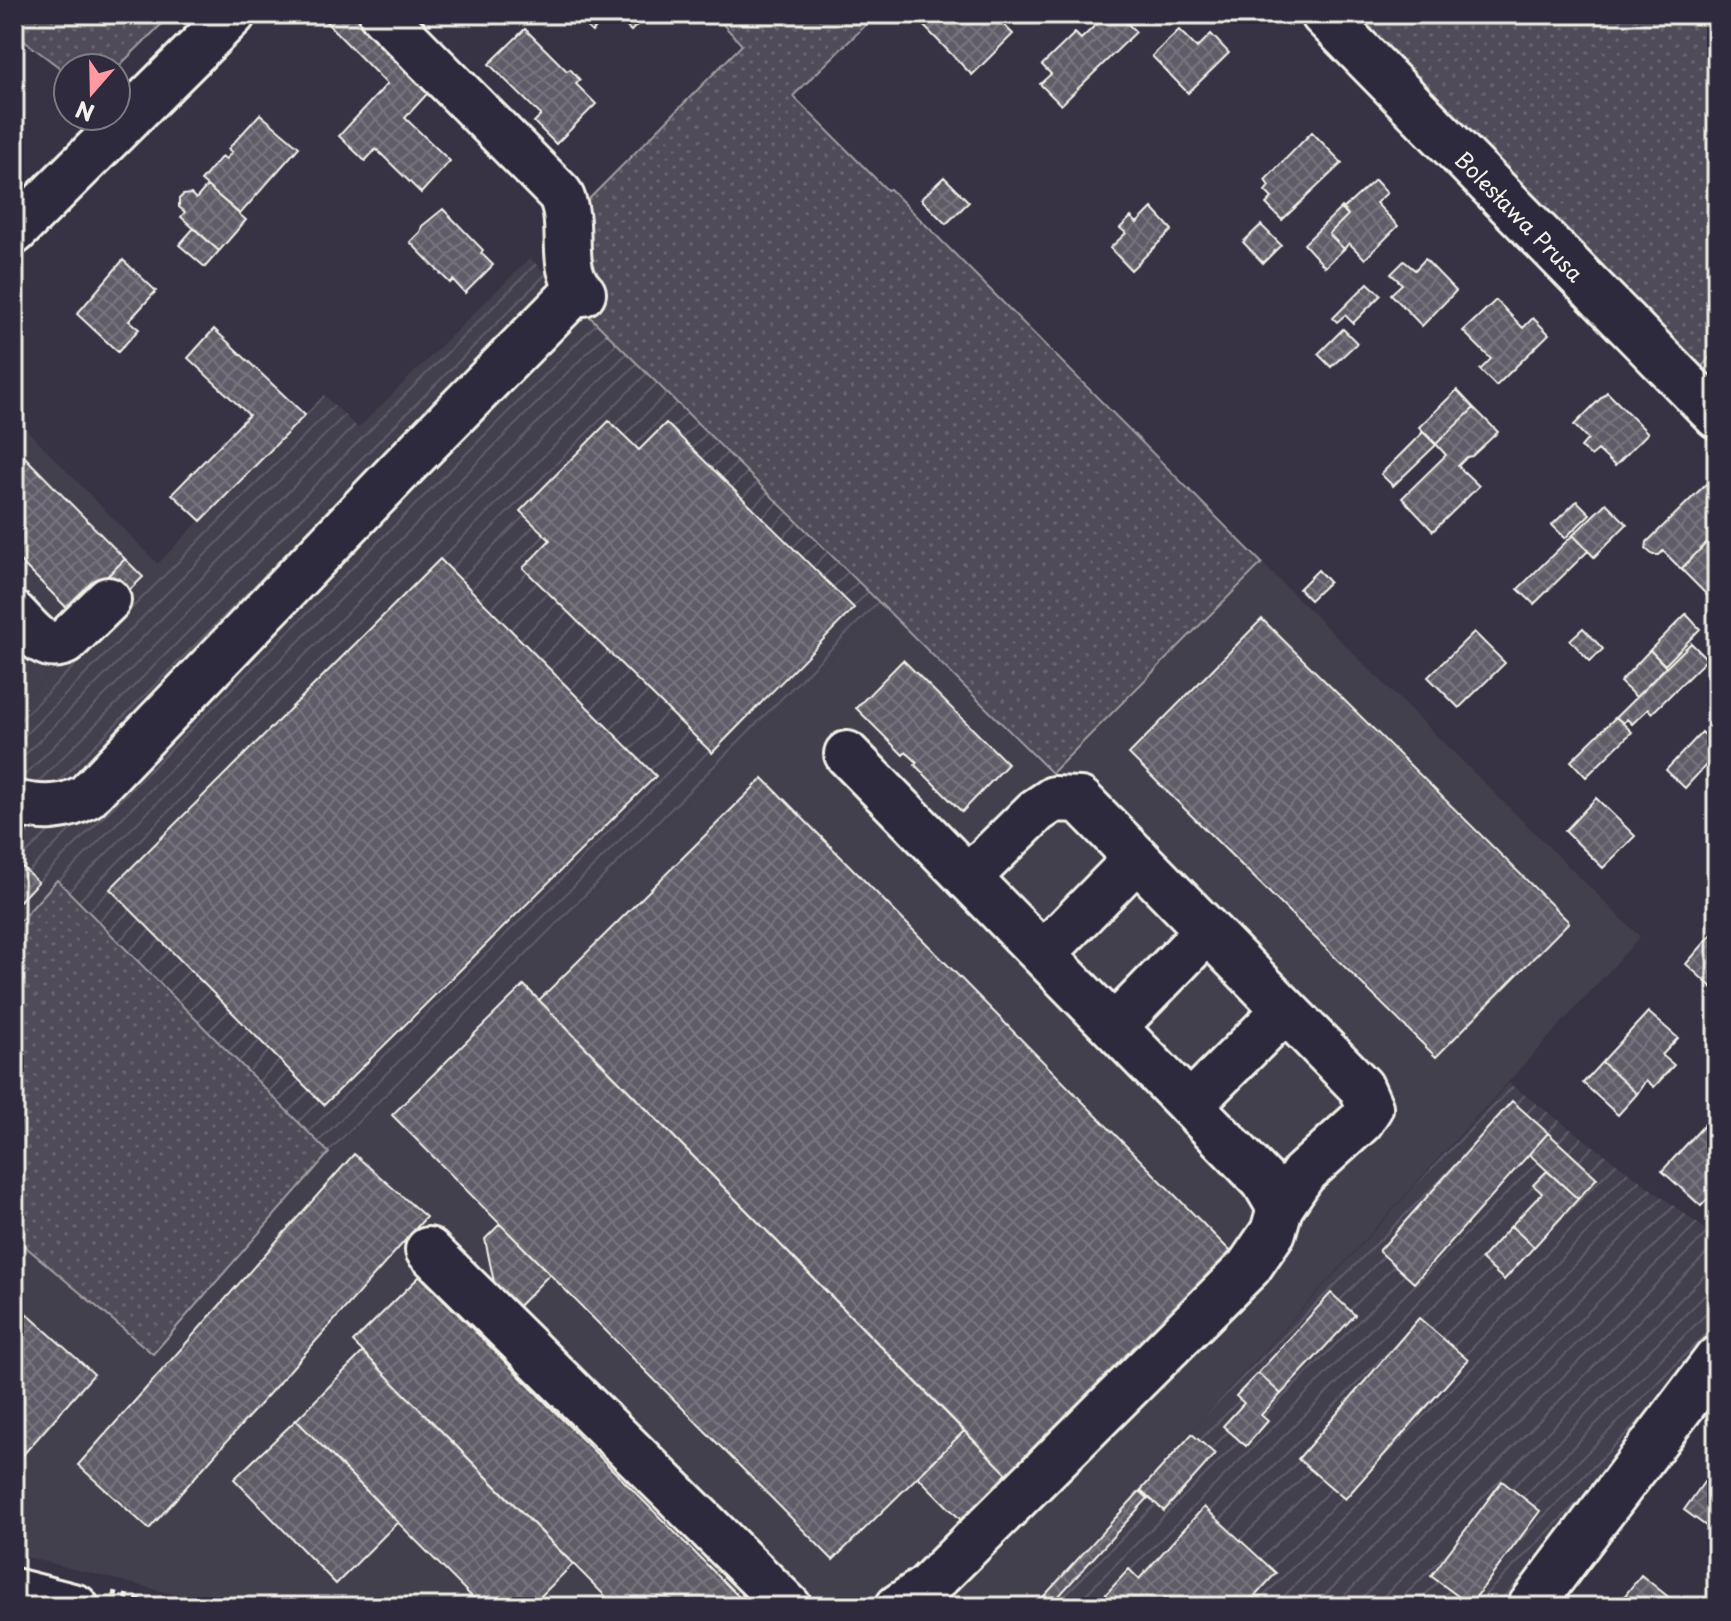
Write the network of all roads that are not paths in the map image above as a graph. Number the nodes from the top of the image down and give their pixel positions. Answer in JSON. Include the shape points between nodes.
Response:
{"nodes":[{"id":1,"x":233,"y":14,"type":"edge"},
{"id":2,"x":382,"y":14,"type":"edge"},
{"id":3,"x":1323,"y":14,"type":"edge"},
{"id":4,"x":14,"y":232,"type":"edge"},
{"id":5,"x":1717,"y":416,"type":"edge"},
{"id":6,"x":108,"y":600,"type":"dead end"},
{"id":7,"x":14,"y":614,"type":"edge"},
{"id":8,"x":847,"y":754,"type":"dead end"},
{"id":9,"x":14,"y":803,"type":"edge"},
{"id":10,"x":1137,"y":858,"type":"junction"},
{"id":11,"x":968,"y":878,"type":"junction"},
{"id":12,"x":1207,"y":931,"type":"junction"},
{"id":13,"x":1043,"y":954,"type":"junction"},
{"id":14,"x":1284,"y":1011,"type":"junction"},
{"id":15,"x":1114,"y":1027,"type":"junction"},
{"id":16,"x":1190,"y":1105,"type":"junction"},
{"id":17,"x":1280,"y":1208,"type":"junction"},
{"id":18,"x":428,"y":1250,"type":"dead end"},
{"id":19,"x":1717,"y":1359,"type":"edge"},
{"id":20,"x":14,"y":1591,"type":"edge"},
{"id":21,"x":76,"y":1607,"type":"edge"},
{"id":22,"x":789,"y":1607,"type":"edge"},
{"id":23,"x":898,"y":1607,"type":"edge"},
{"id":24,"x":1530,"y":1607,"type":"edge"}],
"edges":[{"from":1,"to":4,"type":"street"},
{"from":2,"to":9,"type":"street","via":[[560,194],[566,205],[571,277],[581,291],[400,470],[87,796],[71,806]]},
{"from":3,"to":5,"type":"street","name":"Bolesława Prusa"},
{"from":6,"to":7,"type":"street","via":[[57,645],[40,640]]},
{"from":8,"to":11,"type":"street"},
{"from":10,"to":11,"type":"street","via":[[1080,800],[1054,799]]},
{"from":10,"to":12,"type":"street"},
{"from":10,"to":13,"type":"street"},
{"from":11,"to":13,"type":"street"},
{"from":12,"to":14,"type":"street"},
{"from":12,"to":15,"type":"street"},
{"from":13,"to":15,"type":"street"},
{"from":14,"to":16,"type":"street"},
{"from":14,"to":17,"type":"street","via":[[1361,1087],[1370,1107],[1303,1174]]},
{"from":15,"to":16,"type":"street"},
{"from":16,"to":17,"type":"street","via":[[1264,1181]]},
{"from":17,"to":23,"type":"street","via":[[1273,1232],[1249,1267],[926,1588]]},
{"from":18,"to":22,"type":"street"},
{"from":19,"to":24,"type":"street"},
{"from":20,"to":21,"type":"street"}]}
